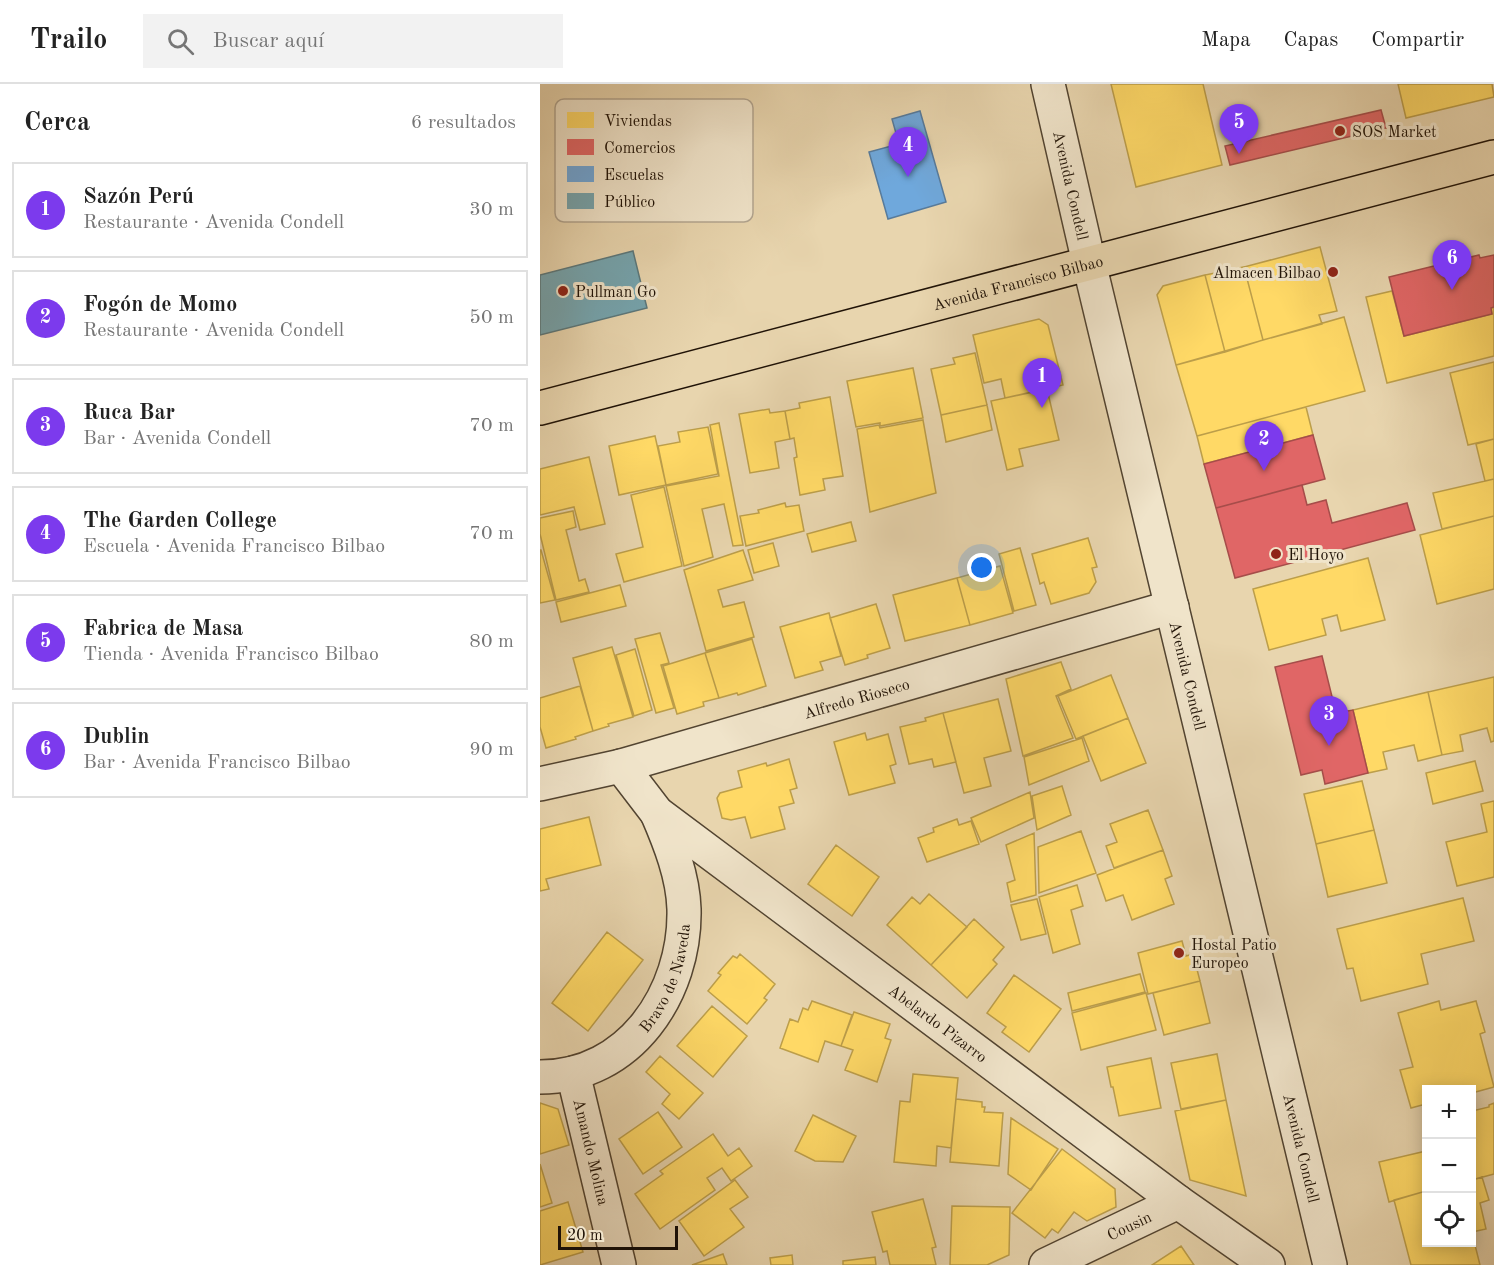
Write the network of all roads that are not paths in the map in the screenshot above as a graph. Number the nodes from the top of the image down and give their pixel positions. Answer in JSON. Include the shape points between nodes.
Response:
{"nodes":[{"id":1,"x":1048,"y":84,"type":"edge"},
{"id":2,"x":1494,"y":157,"type":"edge"},
{"id":3,"x":1089,"y":263,"type":"junction"},
{"id":4,"x":540,"y":408,"type":"edge"},
{"id":5,"x":1172,"y":607,"type":"junction"},
{"id":6,"x":621,"y":766,"type":"junction"},
{"id":7,"x":540,"y":784,"type":"edge"},
{"id":8,"x":657,"y":813,"type":"junction"},
{"id":9,"x":573,"y":1073,"type":"junction"},
{"id":10,"x":540,"y":1077,"type":"edge"},
{"id":11,"x":1178,"y":1202,"type":"junction"},
{"id":12,"x":619,"y":1265,"type":"edge"},
{"id":13,"x":1046,"y":1265,"type":"edge"},
{"id":14,"x":1268,"y":1265,"type":"edge"},
{"id":15,"x":1330,"y":1265,"type":"edge"}],
"edges":[{"from":1,"to":3,"type":"street","name":"Avenida Condell"},
{"from":2,"to":3,"type":"main road","name":"Avenida Francisco Bilbao"},
{"from":3,"to":4,"type":"main road","name":"Avenida Francisco Bilbao"},
{"from":3,"to":5,"type":"street","name":"Avenida Condell"},
{"from":5,"to":6,"type":"street","name":"Alfredo Rioseco"},
{"from":5,"to":15,"type":"street","name":"Avenida Condell"},
{"from":6,"to":7,"type":"street","name":"Alfredo Rioseco"},
{"from":6,"to":8,"type":"street","name":"Abelardo Pizarro"},
{"from":8,"to":9,"type":"street","name":"Bravo de Naveda","via":[[680,877],[684,906],[684,930],[676,969],[661,1003],[638,1035],[608,1058]]},
{"from":8,"to":11,"type":"street","name":"Abelardo Pizarro"},
{"from":9,"to":10,"type":"street","name":"Bravo de Naveda"},
{"from":9,"to":12,"type":"street","name":"Amando Molina"},
{"from":11,"to":13,"type":"street","name":"Cousin"},
{"from":11,"to":14,"type":"street","name":"Abelardo Pizarro"}]}
